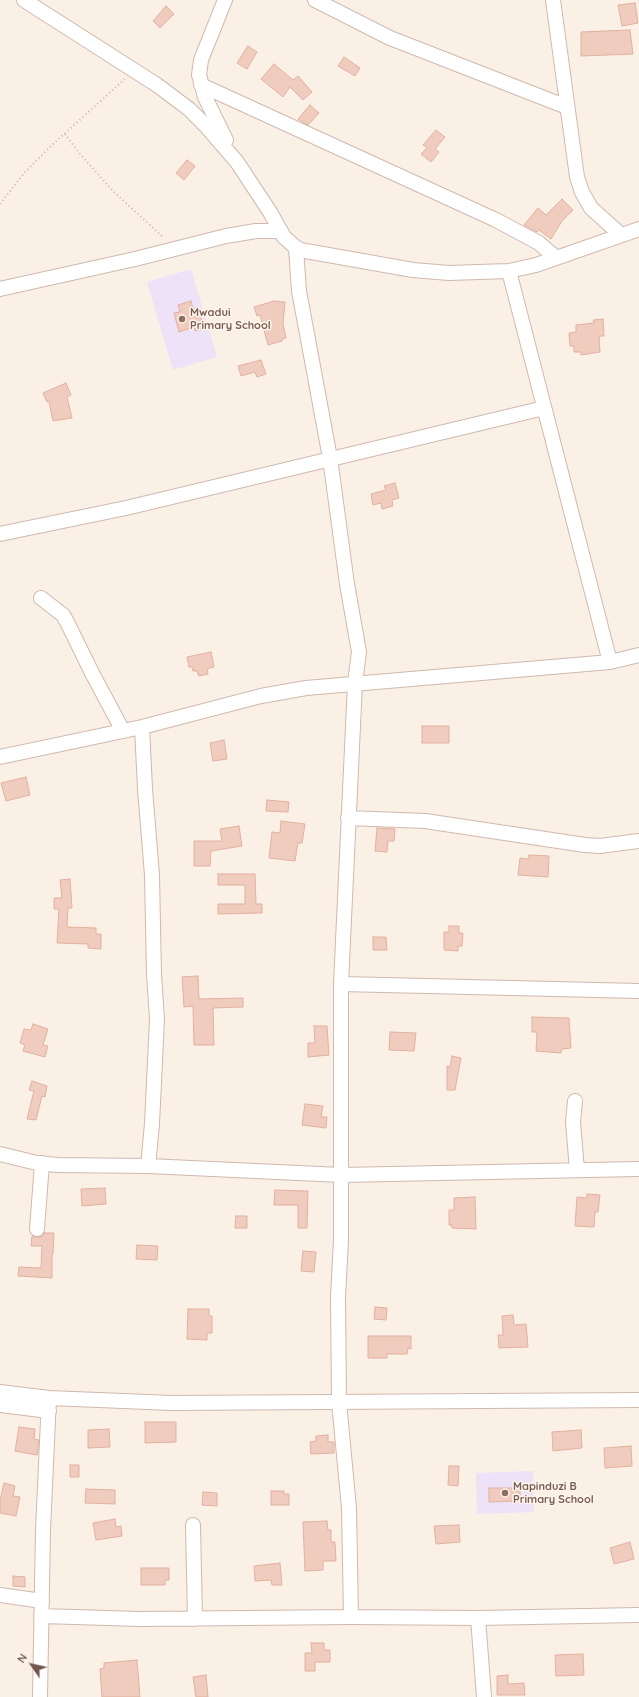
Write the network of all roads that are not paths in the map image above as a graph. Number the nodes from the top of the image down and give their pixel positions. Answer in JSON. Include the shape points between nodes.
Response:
{"nodes":[{"id":1,"x":24,"y":0,"type":"edge"},
{"id":2,"x":316,"y":0,"type":"edge"},
{"id":3,"x":553,"y":0,"type":"edge"},
{"id":4,"x":223,"y":1,"type":"edge"},
{"id":5,"x":201,"y":85,"type":"junction"},
{"id":6,"x":567,"y":107,"type":"junction"},
{"id":7,"x":237,"y":162,"type":"junction"},
{"id":8,"x":639,"y":229,"type":"edge"},
{"id":9,"x":280,"y":231,"type":"junction"},
{"id":10,"x":621,"y":235,"type":"junction"},
{"id":11,"x":296,"y":248,"type":"junction"},
{"id":12,"x":556,"y":258,"type":"junction"},
{"id":13,"x":509,"y":271,"type":"junction"},
{"id":14,"x":0,"y":289,"type":"edge"},
{"id":15,"x":544,"y":408,"type":"junction"},
{"id":16,"x":330,"y":458,"type":"junction"},
{"id":17,"x":0,"y":534,"type":"edge"},
{"id":18,"x":41,"y":598,"type":"dead end"},
{"id":19,"x":639,"y":656,"type":"edge"},
{"id":20,"x":610,"y":662,"type":"junction"},
{"id":21,"x":355,"y":683,"type":"junction"},
{"id":22,"x":142,"y":727,"type":"junction"},
{"id":23,"x":124,"y":731,"type":"junction"},
{"id":24,"x":0,"y":757,"type":"edge"},
{"id":25,"x":348,"y":818,"type":"junction"},
{"id":26,"x":639,"y":841,"type":"edge"},
{"id":27,"x":342,"y":984,"type":"junction"},
{"id":28,"x":639,"y":991,"type":"edge"},
{"id":29,"x":575,"y":1101,"type":"dead end"},
{"id":30,"x":0,"y":1154,"type":"edge"},
{"id":31,"x":42,"y":1163,"type":"junction"},
{"id":32,"x":148,"y":1166,"type":"junction"},
{"id":33,"x":639,"y":1169,"type":"edge"},
{"id":34,"x":577,"y":1170,"type":"junction"},
{"id":35,"x":342,"y":1175,"type":"junction"},
{"id":36,"x":37,"y":1229,"type":"dead end"},
{"id":37,"x":0,"y":1392,"type":"edge"},
{"id":38,"x":639,"y":1400,"type":"edge"},
{"id":39,"x":339,"y":1402,"type":"junction"},
{"id":40,"x":49,"y":1404,"type":"junction"},
{"id":41,"x":0,"y":1405,"type":"edge"},
{"id":42,"x":193,"y":1525,"type":"dead end"},
{"id":43,"x":0,"y":1595,"type":"edge"},
{"id":44,"x":42,"y":1601,"type":"junction"},
{"id":45,"x":639,"y":1615,"type":"edge"},
{"id":46,"x":41,"y":1616,"type":"junction"},
{"id":47,"x":351,"y":1616,"type":"junction"},
{"id":48,"x":478,"y":1618,"type":"junction"},
{"id":49,"x":195,"y":1619,"type":"junction"},
{"id":50,"x":40,"y":1697,"type":"edge"},
{"id":51,"x":484,"y":1697,"type":"edge"}],
"edges":[{"from":1,"to":7,"type":"street","via":[[174,97],[206,125]]},
{"from":2,"to":6,"type":"street","via":[[390,38]]},
{"from":3,"to":6,"type":"street"},
{"from":4,"to":5,"type":"street","via":[[201,60]]},
{"from":5,"to":7,"type":"street"},
{"from":5,"to":12,"type":"street","via":[[496,220],[539,243]]},
{"from":6,"to":10,"type":"street","via":[[577,177],[582,192],[595,213]]},
{"from":7,"to":9,"type":"street"},
{"from":8,"to":10,"type":"street"},
{"from":9,"to":11,"type":"street"},
{"from":9,"to":14,"type":"street","via":[[256,231],[226,236]]},
{"from":10,"to":12,"type":"street"},
{"from":11,"to":13,"type":"street","via":[[306,252],[413,270],[449,273]]},
{"from":11,"to":16,"type":"street","via":[[299,291]]},
{"from":12,"to":13,"type":"street"},
{"from":13,"to":15,"type":"street"},
{"from":15,"to":16,"type":"street"},
{"from":15,"to":20,"type":"street"},
{"from":16,"to":17,"type":"street","via":[[126,508]]},
{"from":16,"to":21,"type":"street","via":[[359,652]]},
{"from":18,"to":23,"type":"street","via":[[63,615]]},
{"from":19,"to":20,"type":"street"},
{"from":20,"to":21,"type":"street"},
{"from":21,"to":22,"type":"street","via":[[261,696]]},
{"from":21,"to":25,"type":"street"},
{"from":22,"to":23,"type":"street"},
{"from":22,"to":32,"type":"street","via":[[152,875],[157,1019]]},
{"from":23,"to":24,"type":"street"},
{"from":25,"to":26,"type":"street","via":[[425,821],[585,845],[600,846]]},
{"from":25,"to":27,"type":"street"},
{"from":27,"to":28,"type":"street"},
{"from":27,"to":35,"type":"street"},
{"from":29,"to":34,"type":"street","via":[[573,1122]]},
{"from":30,"to":31,"type":"street"},
{"from":31,"to":32,"type":"street"},
{"from":31,"to":36,"type":"street"},
{"from":32,"to":35,"type":"street"},
{"from":33,"to":34,"type":"street"},
{"from":34,"to":35,"type":"street"},
{"from":35,"to":39,"type":"street","via":[[338,1297]]},
{"from":37,"to":40,"type":"street"},
{"from":38,"to":39,"type":"street"},
{"from":39,"to":40,"type":"street"},
{"from":39,"to":47,"type":"street","via":[[349,1508]]},
{"from":40,"to":41,"type":"street"},
{"from":40,"to":44,"type":"street"},
{"from":42,"to":49,"type":"street"},
{"from":43,"to":44,"type":"street"},
{"from":44,"to":46,"type":"street"},
{"from":45,"to":48,"type":"street"},
{"from":46,"to":49,"type":"street","via":[[88,1619]]},
{"from":46,"to":50,"type":"street"},
{"from":47,"to":48,"type":"street"},
{"from":47,"to":49,"type":"street"},
{"from":48,"to":51,"type":"street"}]}
